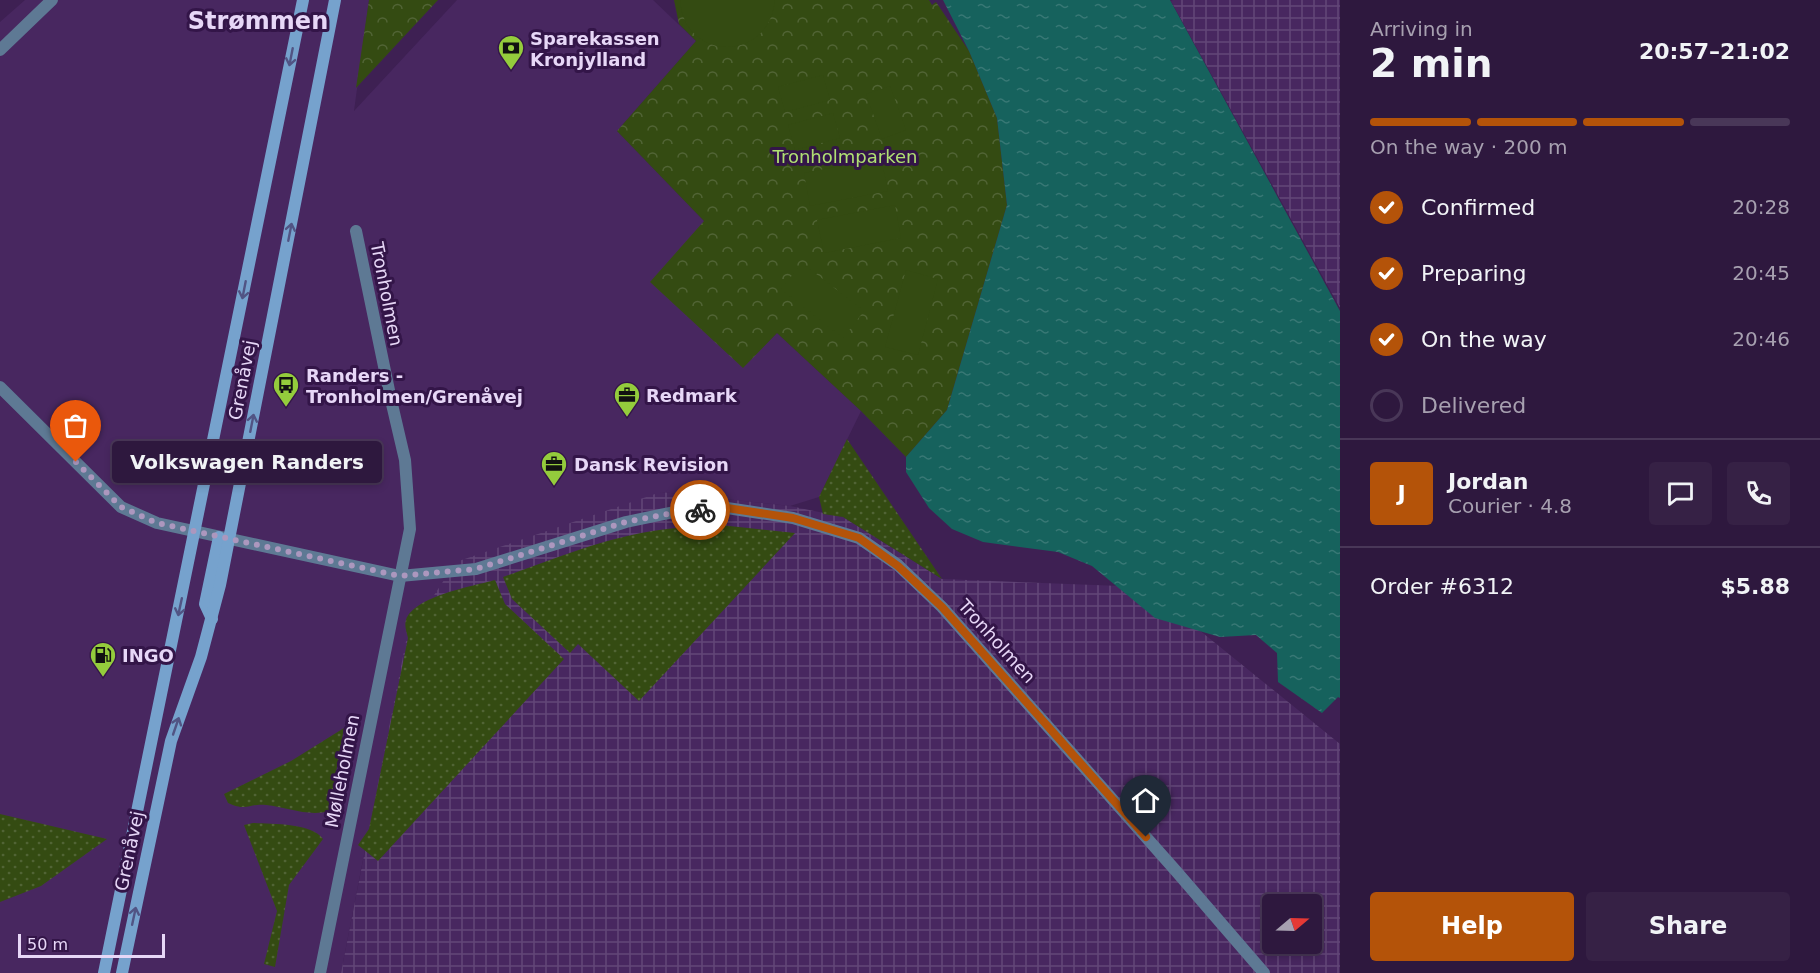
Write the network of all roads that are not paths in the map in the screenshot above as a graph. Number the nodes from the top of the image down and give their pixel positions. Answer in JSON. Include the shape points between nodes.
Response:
{"nodes":[{"id":1,"x":52,"y":0,"type":"edge"},
{"id":2,"x":303,"y":0,"type":"edge"},
{"id":3,"x":335,"y":0,"type":"edge"},
{"id":4,"x":0,"y":50,"type":"edge"},
{"id":5,"x":356,"y":231,"type":"dead end"},
{"id":6,"x":0,"y":387,"type":"edge"},
{"id":7,"x":195,"y":531,"type":"junction"},
{"id":8,"x":224,"y":538,"type":"junction"},
{"id":9,"x":400,"y":576,"type":"junction"},
{"id":10,"x":104,"y":973,"type":"edge"},
{"id":11,"x":122,"y":973,"type":"edge"},
{"id":12,"x":320,"y":973,"type":"edge"},
{"id":13,"x":1264,"y":973,"type":"edge"}],
"edges":[{"from":1,"to":4,"type":"street"},
{"from":2,"to":7,"type":"street","name":"Grenåvej","one_way":true},
{"from":8,"to":3,"type":"street","name":"Grenåvej","one_way":true},
{"from":5,"to":9,"type":"street","name":"Tronholmen","via":[[405,460],[410,529]]},
{"from":6,"to":7,"type":"street","name":"Tronholmen","via":[[121,507],[157,523]]},
{"from":7,"to":8,"type":"street","name":"Tronholmen"},
{"from":7,"to":10,"type":"street","name":"Grenåvej","one_way":true},
{"from":8,"to":9,"type":"street","name":"Tronholmen"},
{"from":11,"to":8,"type":"street","name":"Grenåvej","one_way":true,"via":[[171,741],[212,619],[205,604]]},
{"from":9,"to":12,"type":"street","name":"Mølleholmen"},
{"from":9,"to":13,"type":"street","name":"Tronholmen","via":[[476,569],[626,522],[678,512],[727,508],[793,518],[859,538],[898,566],[942,607]]}]}
